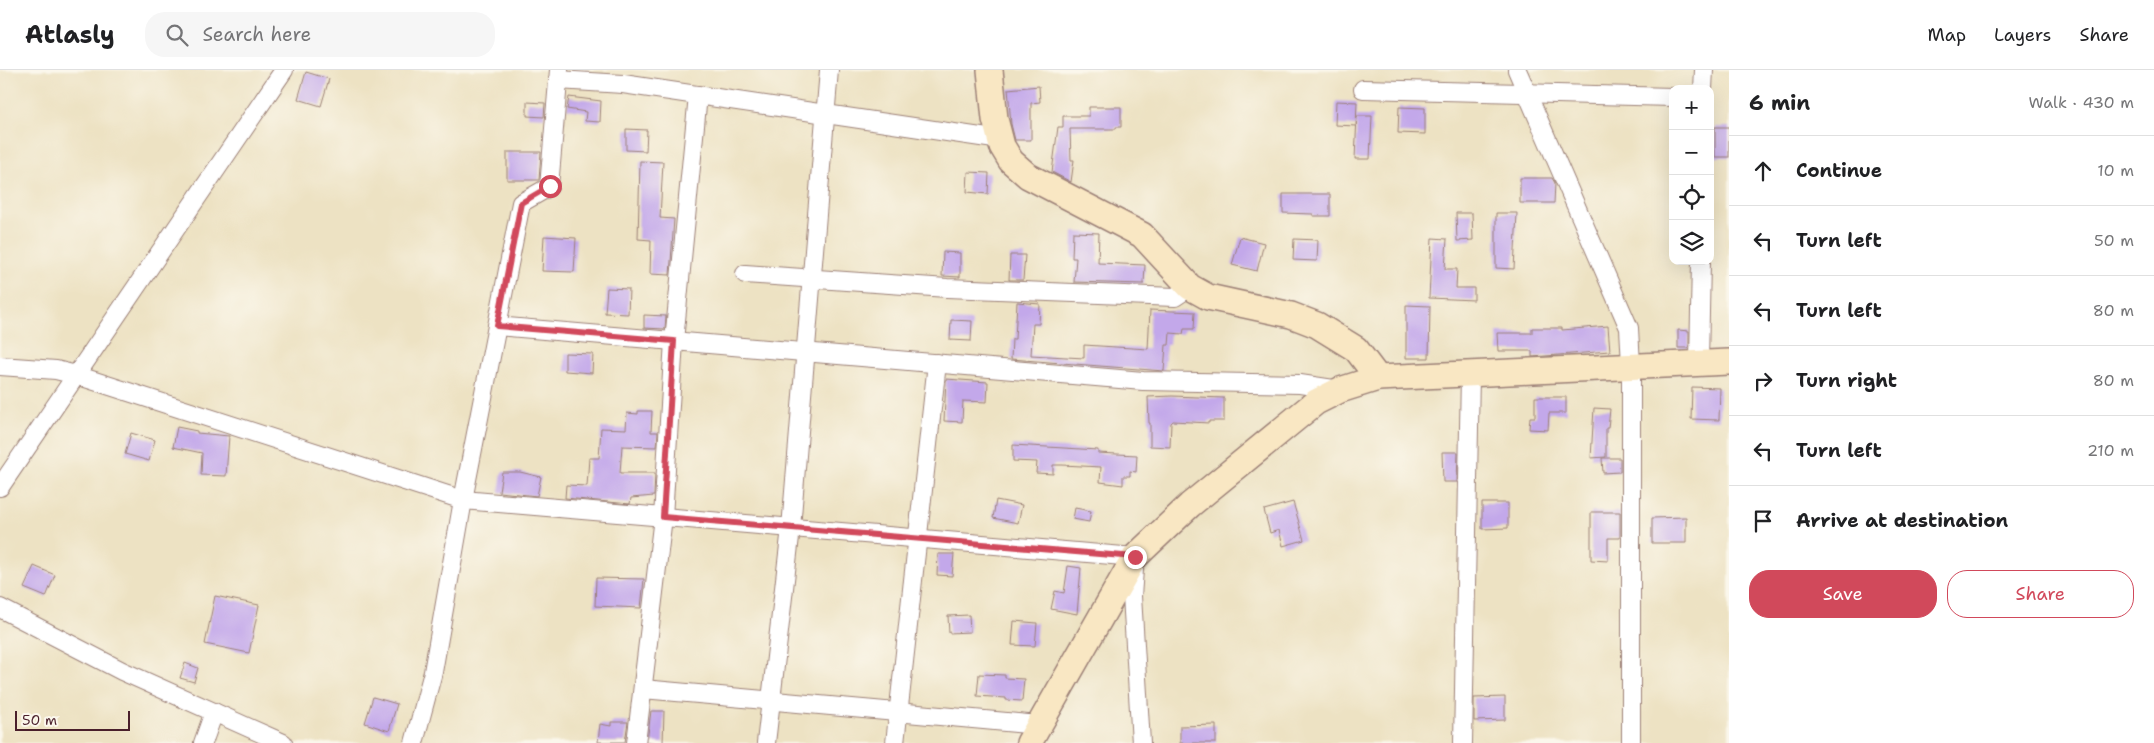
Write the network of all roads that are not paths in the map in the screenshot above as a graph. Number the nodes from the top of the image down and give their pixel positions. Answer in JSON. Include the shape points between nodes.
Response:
{"nodes":[{"id":1,"x":284,"y":70,"type":"edge"},
{"id":2,"x":829,"y":70,"type":"edge"},
{"id":3,"x":990,"y":70,"type":"edge"},
{"id":4,"x":1517,"y":70,"type":"edge"},
{"id":5,"x":1704,"y":70,"type":"edge"},
{"id":6,"x":558,"y":75,"type":"edge"},
{"id":7,"x":1704,"y":85,"type":"edge"},
{"id":8,"x":1363,"y":89,"type":"dead end"},
{"id":9,"x":1528,"y":93,"type":"junction"},
{"id":10,"x":698,"y":95,"type":"junction"},
{"id":11,"x":1669,"y":96,"type":"edge"},
{"id":12,"x":826,"y":114,"type":"junction"},
{"id":13,"x":1001,"y":140,"type":"junction"},
{"id":14,"x":1701,"y":265,"type":"edge"},
{"id":15,"x":745,"y":274,"type":"dead end"},
{"id":16,"x":812,"y":279,"type":"junction"},
{"id":17,"x":1190,"y":287,"type":"junction"},
{"id":18,"x":497,"y":326,"type":"junction"},
{"id":19,"x":674,"y":341,"type":"junction"},
{"id":20,"x":805,"y":352,"type":"junction"},
{"id":21,"x":1699,"y":362,"type":"junction"},
{"id":22,"x":1729,"y":362,"type":"edge"},
{"id":23,"x":937,"y":363,"type":"junction"},
{"id":24,"x":1631,"y":365,"type":"junction"},
{"id":25,"x":0,"y":366,"type":"edge"},
{"id":26,"x":76,"y":375,"type":"junction"},
{"id":27,"x":1470,"y":375,"type":"junction"},
{"id":28,"x":1378,"y":378,"type":"junction"},
{"id":29,"x":1340,"y":390,"type":"junction"},
{"id":30,"x":0,"y":487,"type":"edge"},
{"id":31,"x":463,"y":500,"type":"junction"},
{"id":32,"x":663,"y":517,"type":"junction"},
{"id":33,"x":790,"y":528,"type":"junction"},
{"id":34,"x":918,"y":539,"type":"junction"},
{"id":35,"x":1135,"y":557,"type":"junction"},
{"id":36,"x":0,"y":608,"type":"edge"},
{"id":37,"x":643,"y":689,"type":"junction"},
{"id":38,"x":770,"y":700,"type":"junction"},
{"id":39,"x":214,"y":712,"type":"junction"},
{"id":40,"x":898,"y":712,"type":"junction"},
{"id":41,"x":1034,"y":734,"type":"edge"},
{"id":42,"x":203,"y":743,"type":"edge"},
{"id":43,"x":283,"y":743,"type":"edge"},
{"id":44,"x":414,"y":743,"type":"edge"},
{"id":45,"x":636,"y":743,"type":"edge"},
{"id":46,"x":766,"y":743,"type":"edge"},
{"id":47,"x":895,"y":743,"type":"edge"},
{"id":48,"x":1141,"y":743,"type":"edge"},
{"id":49,"x":1463,"y":743,"type":"edge"},
{"id":50,"x":1631,"y":743,"type":"edge"}],
"edges":[{"from":1,"to":26,"type":"street"},
{"from":2,"to":12,"type":"street"},
{"from":3,"to":13,"type":"street","via":[[995,119]]},
{"from":4,"to":9,"type":"street"},
{"from":5,"to":7,"type":"street"},
{"from":6,"to":10,"type":"street"},
{"from":6,"to":18,"type":"street","via":[[550,186],[521,203]]},
{"from":8,"to":9,"type":"street"},
{"from":9,"to":11,"type":"street"},
{"from":9,"to":24,"type":"street","via":[[1629,328]]},
{"from":10,"to":12,"type":"street"},
{"from":10,"to":19,"type":"street"},
{"from":12,"to":13,"type":"street"},
{"from":12,"to":16,"type":"street"},
{"from":13,"to":17,"type":"street","via":[[1011,161],[1028,176],[1142,235]]},
{"from":14,"to":21,"type":"street"},
{"from":15,"to":16,"type":"street"},
{"from":16,"to":17,"type":"street","via":[[1176,297]]},
{"from":16,"to":20,"type":"street"},
{"from":17,"to":28,"type":"street","via":[[1208,296],[1291,315],[1317,326],[1356,349]]},
{"from":18,"to":19,"type":"street"},
{"from":18,"to":31,"type":"street"},
{"from":19,"to":20,"type":"street"},
{"from":19,"to":32,"type":"street"},
{"from":20,"to":23,"type":"street"},
{"from":20,"to":33,"type":"street"},
{"from":21,"to":22,"type":"street"},
{"from":21,"to":24,"type":"street"},
{"from":23,"to":29,"type":"street","via":[[1143,381],[1300,384]]},
{"from":23,"to":34,"type":"street"},
{"from":24,"to":27,"type":"street"},
{"from":24,"to":50,"type":"street"},
{"from":25,"to":26,"type":"street","via":[[56,370]]},
{"from":26,"to":30,"type":"street"},
{"from":26,"to":31,"type":"street"},
{"from":27,"to":28,"type":"street"},
{"from":27,"to":49,"type":"street"},
{"from":28,"to":29,"type":"street"},
{"from":29,"to":35,"type":"street","via":[[1316,402],[1190,504]]},
{"from":31,"to":32,"type":"street"},
{"from":31,"to":44,"type":"street","via":[[433,672]]},
{"from":32,"to":33,"type":"street"},
{"from":32,"to":37,"type":"street"},
{"from":33,"to":34,"type":"street"},
{"from":33,"to":38,"type":"street"},
{"from":34,"to":35,"type":"street"},
{"from":34,"to":40,"type":"street"},
{"from":35,"to":41,"type":"street"},
{"from":35,"to":48,"type":"street","via":[[1132,596]]},
{"from":36,"to":39,"type":"street","via":[[122,671]]},
{"from":37,"to":38,"type":"street"},
{"from":37,"to":45,"type":"street"},
{"from":38,"to":40,"type":"street"},
{"from":38,"to":46,"type":"street"},
{"from":39,"to":42,"type":"street"},
{"from":39,"to":43,"type":"street"},
{"from":40,"to":41,"type":"street"},
{"from":40,"to":47,"type":"street"}]}
